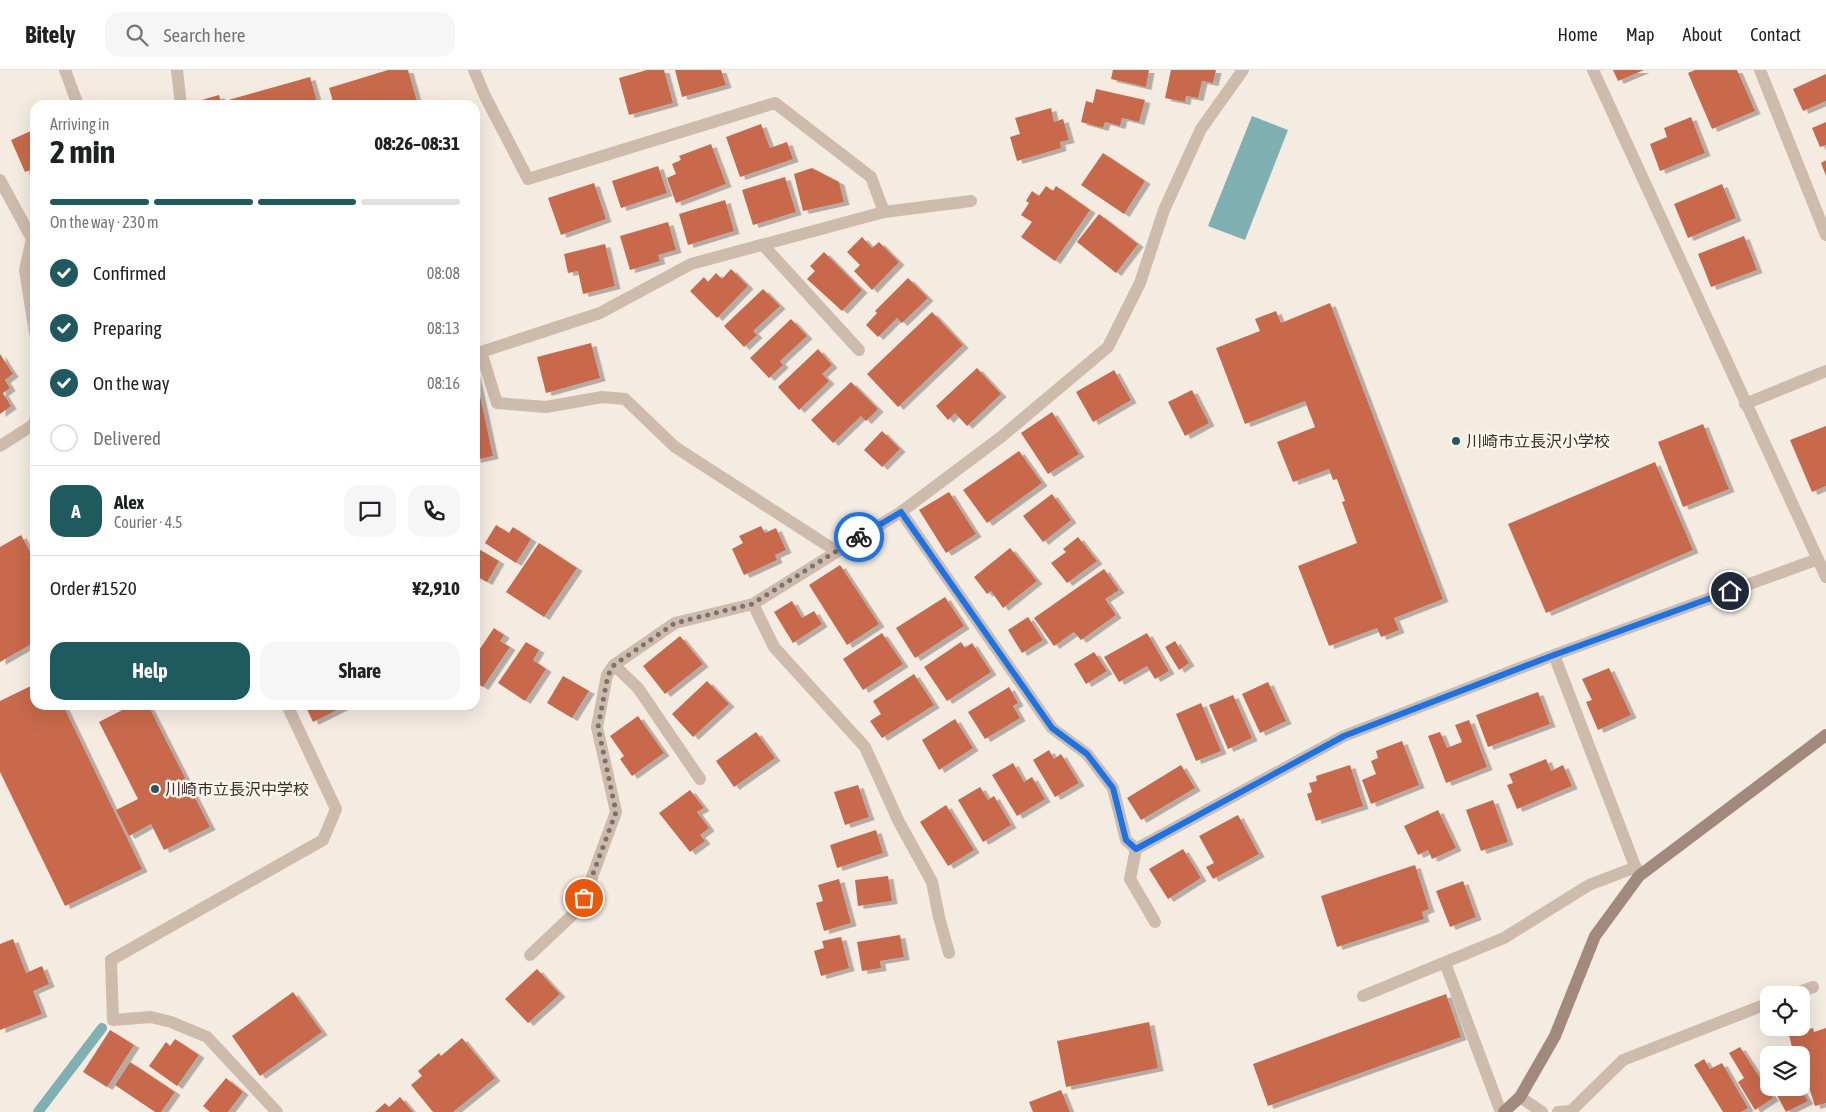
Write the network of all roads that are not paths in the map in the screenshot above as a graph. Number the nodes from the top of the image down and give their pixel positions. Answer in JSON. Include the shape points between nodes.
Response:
{"nodes":[{"id":1,"x":65,"y":70,"type":"edge"},
{"id":2,"x":177,"y":70,"type":"edge"},
{"id":3,"x":474,"y":70,"type":"edge"},
{"id":4,"x":1244,"y":70,"type":"edge"},
{"id":5,"x":1593,"y":70,"type":"edge"},
{"id":6,"x":1760,"y":70,"type":"edge"},
{"id":7,"x":76,"y":100,"type":"edge"},
{"id":8,"x":180,"y":100,"type":"edge"},
{"id":9,"x":0,"y":180,"type":"edge"},
{"id":10,"x":3,"y":194,"type":"edge"},
{"id":11,"x":971,"y":201,"type":"dead end"},
{"id":12,"x":884,"y":212,"type":"junction"},
{"id":13,"x":30,"y":233,"type":"edge"},
{"id":14,"x":1826,"y":235,"type":"edge"},
{"id":15,"x":763,"y":245,"type":"junction"},
{"id":16,"x":30,"y":254,"type":"edge"},
{"id":17,"x":30,"y":298,"type":"edge"},
{"id":18,"x":859,"y":350,"type":"dead end"},
{"id":19,"x":480,"y":352,"type":"edge"},
{"id":20,"x":480,"y":358,"type":"edge"},
{"id":21,"x":1826,"y":371,"type":"edge"},
{"id":22,"x":1745,"y":404,"type":"junction"},
{"id":23,"x":30,"y":427,"type":"edge"},
{"id":24,"x":0,"y":446,"type":"edge"},
{"id":25,"x":901,"y":512,"type":"junction"},
{"id":26,"x":836,"y":551,"type":"junction"},
{"id":27,"x":1818,"y":559,"type":"junction"},
{"id":28,"x":1826,"y":577,"type":"edge"},
{"id":29,"x":752,"y":604,"type":"junction"},
{"id":30,"x":1554,"y":655,"type":"junction"},
{"id":31,"x":614,"y":665,"type":"junction"},
{"id":32,"x":289,"y":710,"type":"edge"},
{"id":33,"x":1826,"y":735,"type":"edge"},
{"id":34,"x":700,"y":779,"type":"dead end"},
{"id":35,"x":1136,"y":849,"type":"junction"},
{"id":36,"x":1637,"y":871,"type":"junction"},
{"id":37,"x":1155,"y":922,"type":"dead end"},
{"id":38,"x":949,"y":953,"type":"dead end"},
{"id":39,"x":530,"y":954,"type":"dead end"},
{"id":40,"x":1445,"y":963,"type":"junction"},
{"id":41,"x":1813,"y":987,"type":"dead end"},
{"id":42,"x":1810,"y":988,"type":"edge"},
{"id":43,"x":1363,"y":996,"type":"dead end"},
{"id":44,"x":1760,"y":1007,"type":"edge"},
{"id":45,"x":1520,"y":1097,"type":"junction"},
{"id":46,"x":277,"y":1112,"type":"edge"},
{"id":47,"x":1502,"y":1112,"type":"edge"},
{"id":48,"x":1542,"y":1112,"type":"edge"},
{"id":49,"x":1558,"y":1112,"type":"edge"}],
"edges":[{"from":1,"to":7,"type":"street"},
{"from":2,"to":8,"type":"street"},
{"from":3,"to":12,"type":"street","via":[[528,179],[775,103],[872,177]]},
{"from":4,"to":25,"type":"street","via":[[1201,129],[1164,210],[1140,283],[1108,347],[1001,437]]},
{"from":5,"to":22,"type":"street"},
{"from":6,"to":14,"type":"street"},
{"from":9,"to":10,"type":"street"},
{"from":10,"to":13,"type":"street"},
{"from":11,"to":12,"type":"street"},
{"from":12,"to":15,"type":"street"},
{"from":15,"to":18,"type":"street"},
{"from":15,"to":19,"type":"street","via":[[691,264],[600,313]]},
{"from":16,"to":17,"type":"street","via":[[26,270]]},
{"from":20,"to":26,"type":"street","via":[[497,403],[546,407],[602,397],[625,399],[675,447]]},
{"from":21,"to":22,"type":"street"},
{"from":22,"to":27,"type":"street"},
{"from":23,"to":24,"type":"street"},
{"from":25,"to":26,"type":"street"},
{"from":25,"to":35,"type":"street","via":[[1052,728],[1087,754],[1113,788],[1126,840]]},
{"from":26,"to":29,"type":"street"},
{"from":27,"to":28,"type":"street"},
{"from":27,"to":30,"type":"street"},
{"from":29,"to":31,"type":"street","via":[[675,623]]},
{"from":29,"to":38,"type":"street","via":[[774,647],[865,747],[899,822],[932,882]]},
{"from":30,"to":35,"type":"street","via":[[1344,736]]},
{"from":30,"to":36,"type":"street"},
{"from":31,"to":34,"type":"street","via":[[638,688]]},
{"from":31,"to":39,"type":"street","via":[[608,675],[598,727],[616,812],[581,907]]},
{"from":32,"to":46,"type":"street","via":[[336,809],[323,840],[111,960],[113,1020],[151,1017],[207,1037]]},
{"from":33,"to":36,"type":"street"},
{"from":35,"to":37,"type":"street","via":[[1130,879]]},
{"from":36,"to":40,"type":"street","via":[[1589,885],[1504,938]]},
{"from":36,"to":45,"type":"street","via":[[1595,936],[1555,1036]]},
{"from":40,"to":43,"type":"street"},
{"from":40,"to":47,"type":"street"},
{"from":41,"to":42,"type":"street"},
{"from":44,"to":49,"type":"street","via":[[1623,1060],[1571,1111]]},
{"from":45,"to":47,"type":"street"},
{"from":45,"to":48,"type":"street"}]}
